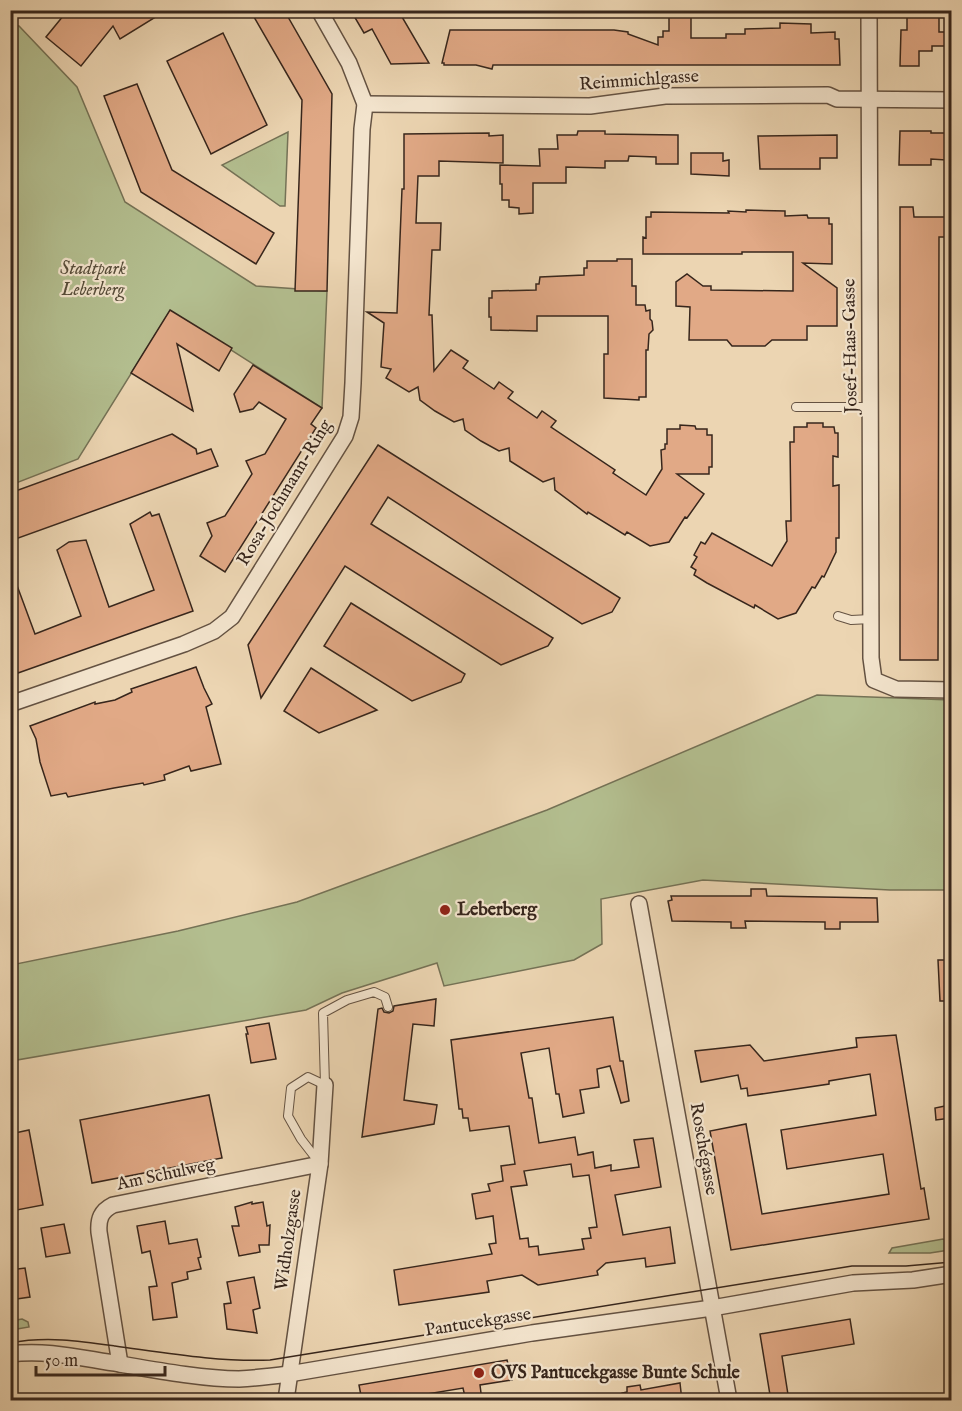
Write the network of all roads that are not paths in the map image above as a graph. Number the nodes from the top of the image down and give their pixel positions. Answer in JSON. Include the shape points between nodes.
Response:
{"nodes":[{"id":1,"x":319,"y":10,"type":"edge"},
{"id":2,"x":868,"y":10,"type":"edge"},
{"id":3,"x":868,"y":100,"type":"junction"},
{"id":4,"x":951,"y":100,"type":"edge"},
{"id":5,"x":365,"y":104,"type":"junction"},
{"id":6,"x":796,"y":407,"type":"dead end"},
{"id":7,"x":871,"y":407,"type":"junction"},
{"id":8,"x":838,"y":616,"type":"dead end"},
{"id":9,"x":871,"y":619,"type":"junction"},
{"id":10,"x":951,"y":690,"type":"edge"},
{"id":11,"x":10,"y":704,"type":"edge"},
{"id":12,"x":639,"y":904,"type":"dead end"},
{"id":13,"x":388,"y":1007,"type":"dead end"},
{"id":14,"x":325,"y":1084,"type":"junction"},
{"id":15,"x":320,"y":1164,"type":"junction"},
{"id":16,"x":951,"y":1274,"type":"edge"},
{"id":17,"x":712,"y":1308,"type":"junction"},
{"id":18,"x":10,"y":1354,"type":"edge"},
{"id":19,"x":120,"y":1364,"type":"junction"},
{"id":20,"x":289,"y":1374,"type":"junction"},
{"id":21,"x":286,"y":1401,"type":"edge"},
{"id":22,"x":729,"y":1401,"type":"edge"}],
"edges":[{"from":1,"to":5,"type":"street","name":"Rosa-Jochmann-Ring","via":[[349,63]]},
{"from":2,"to":3,"type":"street","name":"Josef-Haas-Gasse"},
{"from":3,"to":4,"type":"street","name":"Reimmichlgasse"},
{"from":3,"to":5,"type":"street","name":"Reimmichlgasse","via":[[828,95],[665,96],[590,106]]},
{"from":3,"to":7,"type":"street","name":"Josef-Haas-Gasse"},
{"from":5,"to":11,"type":"street","name":"Rosa-Jochmann-Ring","via":[[351,417],[345,436],[232,617],[214,631],[184,645]]},
{"from":6,"to":7,"type":"lane"},
{"from":7,"to":9,"type":"street","name":"Josef-Haas-Gasse"},
{"from":8,"to":9,"type":"lane"},
{"from":9,"to":10,"type":"street","name":"Josef-Haas-Gasse","via":[[874,681],[896,689]]},
{"from":12,"to":17,"type":"street","name":"Roschégasse"},
{"from":13,"to":14,"type":"lane","via":[[385,997],[374,992],[323,1013]]},
{"from":14,"to":15,"type":"street","name":"Widholzgasse"},
{"from":14,"to":15,"type":"lane","via":[[308,1077],[291,1088],[288,1116]]},
{"from":15,"to":19,"type":"street","name":"Am Schulweg","via":[[113,1206],[101,1214],[99,1232]]},
{"from":15,"to":20,"type":"street","name":"Widholzgasse"},
{"from":16,"to":17,"type":"street","name":"Pantucekgasse","via":[[853,1283]]},
{"from":17,"to":20,"type":"street","name":"Pantucekgasse","via":[[532,1333]]},
{"from":17,"to":22,"type":"street","name":"Roschégasse"},
{"from":18,"to":19,"type":"street","name":"Pantucekgasse","via":[[75,1356]]},
{"from":19,"to":20,"type":"street","name":"Pantucekgasse","via":[[238,1379]]},
{"from":20,"to":21,"type":"street","name":"Widholzgasse"}]}
